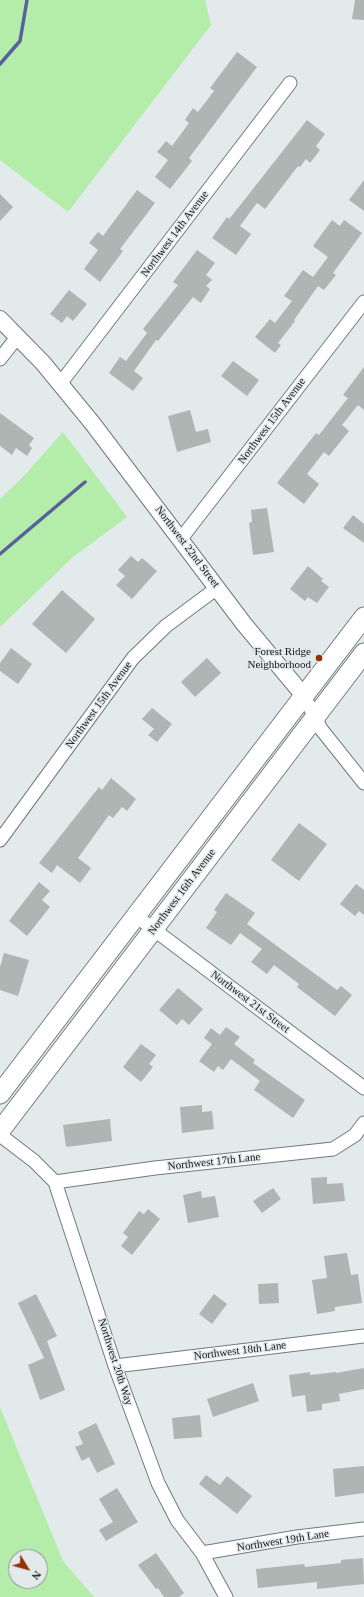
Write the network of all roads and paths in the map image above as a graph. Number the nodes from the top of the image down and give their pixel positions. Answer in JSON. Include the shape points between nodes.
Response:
{"nodes":[{"id":1,"x":290,"y":83,"type":"dead end"},
{"id":2,"x":364,"y":302,"type":"edge"},
{"id":3,"x":0,"y":319,"type":"edge"},
{"id":4,"x":18,"y":336,"type":"junction"},
{"id":5,"x":0,"y":359,"type":"edge"},
{"id":6,"x":60,"y":384,"type":"junction"},
{"id":7,"x":180,"y":540,"type":"junction"},
{"id":8,"x":217,"y":588,"type":"junction"},
{"id":9,"x":364,"y":617,"type":"edge"},
{"id":10,"x":364,"y":653,"type":"edge"},
{"id":11,"x":304,"y":696,"type":"junction"},
{"id":12,"x":314,"y":717,"type":"junction"},
{"id":13,"x":364,"y":783,"type":"edge"},
{"id":14,"x":0,"y":840,"type":"edge"},
{"id":15,"x":136,"y":916,"type":"junction"},
{"id":16,"x":154,"y":929,"type":"junction"},
{"id":17,"x":364,"y":1088,"type":"edge"},
{"id":18,"x":0,"y":1094,"type":"edge"},
{"id":19,"x":364,"y":1122,"type":"edge"},
{"id":20,"x":0,"y":1131,"type":"edge"},
{"id":21,"x":0,"y":1135,"type":"edge"},
{"id":22,"x":55,"y":1182,"type":"junction"},
{"id":23,"x":364,"y":1336,"type":"edge"},
{"id":24,"x":116,"y":1366,"type":"junction"},
{"id":25,"x":364,"y":1529,"type":"edge"},
{"id":26,"x":202,"y":1553,"type":"junction"},
{"id":27,"x":226,"y":1597,"type":"edge"}],
"edges":[{"from":1,"to":6,"type":"street","name":"Northwest 14th Avenue"},
{"from":2,"to":7,"type":"street","name":"Northwest 15th Avenue"},
{"from":3,"to":4,"type":"street","name":"Northwest 22nd Street"},
{"from":4,"to":5,"type":"street"},
{"from":4,"to":6,"type":"street","name":"Northwest 22nd Street"},
{"from":6,"to":7,"type":"street","name":"Northwest 22nd Street","via":[[144,489]]},
{"from":7,"to":8,"type":"street","name":"Northwest 22nd Street"},
{"from":8,"to":11,"type":"street","name":"Northwest 22nd Street"},
{"from":8,"to":14,"type":"street","name":"Northwest 15th Avenue","via":[[166,626],[133,658]]},
{"from":9,"to":11,"type":"main road","name":"Northwest 16th Avenue"},
{"from":10,"to":12,"type":"main road","name":"Northwest 16th Avenue"},
{"from":11,"to":12,"type":"street","name":"Northwest 22nd Street"},
{"from":11,"to":15,"type":"main road","name":"Northwest 16th Avenue"},
{"from":12,"to":13,"type":"street","name":"Northwest 22nd Street"},
{"from":12,"to":16,"type":"main road","name":"Northwest 16th Avenue"},
{"from":15,"to":16,"type":"street","name":"Northwest 21st Street"},
{"from":15,"to":18,"type":"main road","name":"Northwest 16th Avenue"},
{"from":16,"to":17,"type":"street","name":"Northwest 21st Street"},
{"from":16,"to":20,"type":"main road","name":"Northwest 16th Avenue"},
{"from":19,"to":22,"type":"street","name":"Northwest 17th Lane","via":[[355,1134],[333,1149]]},
{"from":21,"to":22,"type":"street","name":"Northwest 20th Way"},
{"from":22,"to":24,"type":"street","name":"Northwest 20th Way"},
{"from":23,"to":24,"type":"street","name":"Northwest 18th Lane"},
{"from":24,"to":26,"type":"street","name":"Northwest 20th Way","via":[[158,1483],[177,1520]]},
{"from":25,"to":26,"type":"street","name":"Northwest 19th Lane"},
{"from":26,"to":27,"type":"street","name":"Northwest 20th Way"}]}
